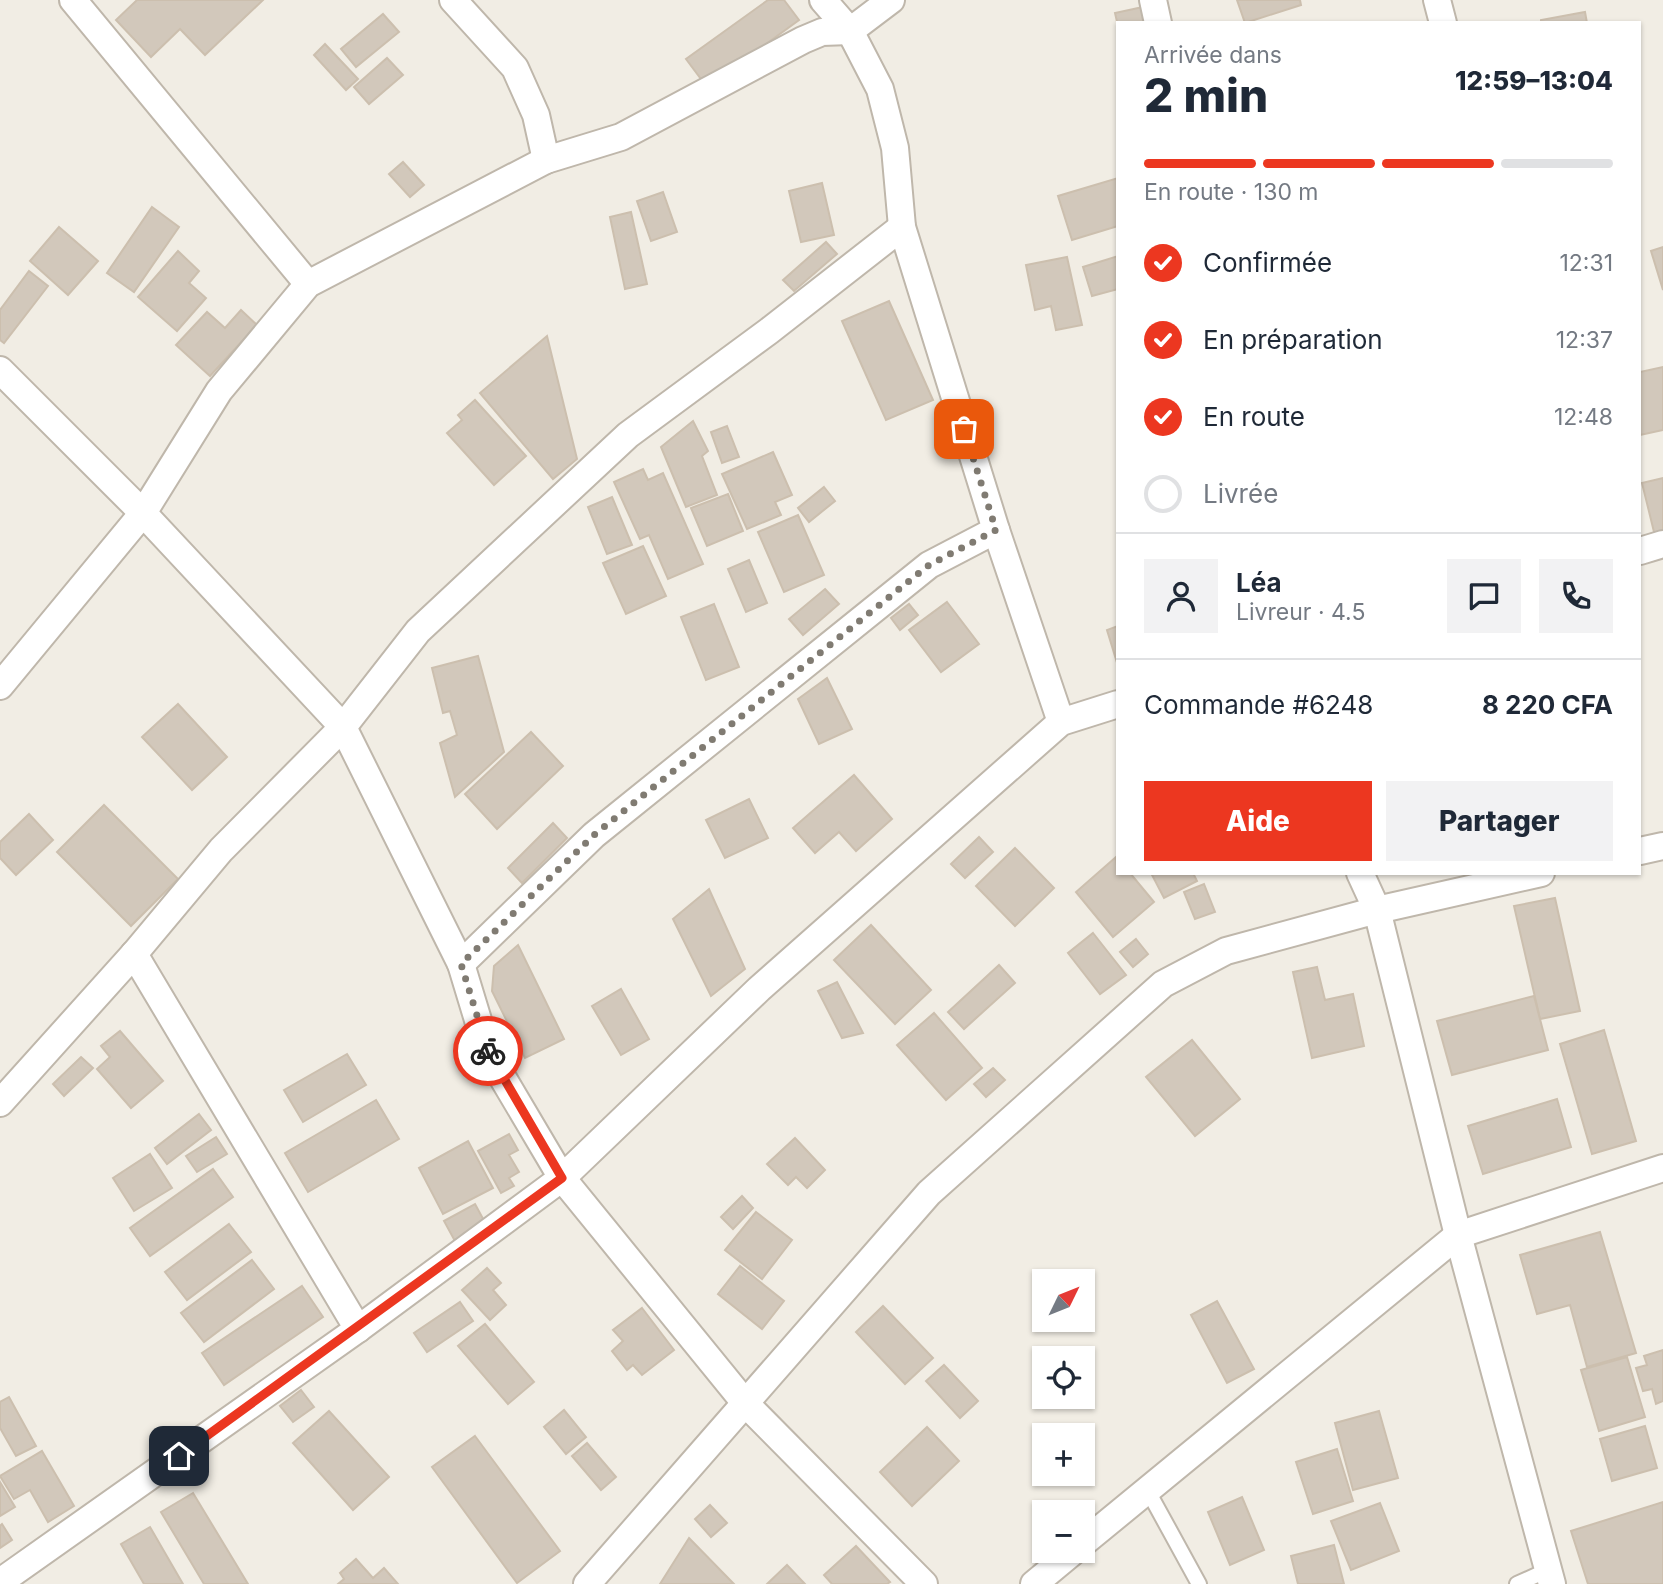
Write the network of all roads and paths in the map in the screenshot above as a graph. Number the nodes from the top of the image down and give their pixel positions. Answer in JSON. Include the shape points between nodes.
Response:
{"nodes":[{"id":1,"x":73,"y":0,"type":"edge"},
{"id":2,"x":453,"y":0,"type":"edge"},
{"id":3,"x":823,"y":0,"type":"edge"},
{"id":4,"x":891,"y":0,"type":"edge"},
{"id":5,"x":1153,"y":0,"type":"edge"},
{"id":6,"x":1437,"y":0,"type":"edge"},
{"id":7,"x":1158,"y":21,"type":"edge"},
{"id":8,"x":1442,"y":21,"type":"edge"},
{"id":9,"x":850,"y":31,"type":"junction"},
{"id":10,"x":546,"y":160,"type":"junction"},
{"id":11,"x":902,"y":227,"type":"junction"},
{"id":12,"x":308,"y":284,"type":"junction"},
{"id":13,"x":0,"y":370,"type":"edge"},
{"id":14,"x":143,"y":513,"type":"junction"},
{"id":15,"x":996,"y":530,"type":"junction"},
{"id":16,"x":1663,"y":544,"type":"edge"},
{"id":17,"x":1641,"y":551,"type":"edge"},
{"id":18,"x":0,"y":685,"type":"edge"},
{"id":19,"x":1116,"y":705,"type":"edge"},
{"id":20,"x":1061,"y":722,"type":"junction"},
{"id":21,"x":342,"y":727,"type":"junction"},
{"id":22,"x":1663,"y":846,"type":"edge"},
{"id":23,"x":1641,"y":851,"type":"edge"},
{"id":24,"x":1361,"y":875,"type":"edge"},
{"id":25,"x":1532,"y":875,"type":"edge"},
{"id":26,"x":1377,"y":910,"type":"junction"},
{"id":27,"x":134,"y":954,"type":"junction"},
{"id":28,"x":461,"y":964,"type":"junction"},
{"id":29,"x":0,"y":1103,"type":"edge"},
{"id":30,"x":1663,"y":1168,"type":"edge"},
{"id":31,"x":562,"y":1178,"type":"junction"},
{"id":32,"x":1458,"y":1236,"type":"junction"},
{"id":33,"x":358,"y":1329,"type":"junction"},
{"id":34,"x":746,"y":1404,"type":"junction"},
{"id":35,"x":1148,"y":1490,"type":"junction"},
{"id":36,"x":1095,"y":1533,"type":"edge"},
{"id":37,"x":1059,"y":1563,"type":"edge"},
{"id":38,"x":1550,"y":1577,"type":"edge"},
{"id":39,"x":0,"y":1582,"type":"edge"},
{"id":40,"x":587,"y":1584,"type":"edge"},
{"id":41,"x":924,"y":1584,"type":"edge"},
{"id":42,"x":1034,"y":1584,"type":"edge"},
{"id":43,"x":1199,"y":1584,"type":"edge"},
{"id":44,"x":1517,"y":1584,"type":"edge"}],
"edges":[{"from":1,"to":12,"type":"street"},
{"from":2,"to":10,"type":"street","via":[[515,68],[536,115]]},
{"from":3,"to":9,"type":"street"},
{"from":4,"to":9,"type":"street"},
{"from":5,"to":7,"type":"street"},
{"from":6,"to":8,"type":"street"},
{"from":9,"to":10,"type":"street","via":[[822,32],[803,40],[621,137]]},
{"from":9,"to":11,"type":"street","via":[[880,89],[895,148]]},
{"from":10,"to":12,"type":"street"},
{"from":11,"to":15,"type":"street"},
{"from":11,"to":21,"type":"street","via":[[628,435],[418,632]]},
{"from":12,"to":14,"type":"street","via":[[219,391]]},
{"from":13,"to":14,"type":"street"},
{"from":14,"to":18,"type":"street"},
{"from":14,"to":21,"type":"street"},
{"from":15,"to":20,"type":"street"},
{"from":15,"to":28,"type":"street","via":[[929,565],[594,835]]},
{"from":16,"to":17,"type":"street"},
{"from":19,"to":20,"type":"street"},
{"from":20,"to":31,"type":"street","via":[[760,989]]},
{"from":21,"to":27,"type":"street","via":[[221,850]]},
{"from":21,"to":28,"type":"street"},
{"from":22,"to":23,"type":"street"},
{"from":24,"to":26,"type":"street"},
{"from":25,"to":26,"type":"street"},
{"from":26,"to":32,"type":"street"},
{"from":26,"to":34,"type":"street","via":[[1226,951],[1163,984],[929,1193]]},
{"from":27,"to":29,"type":"street"},
{"from":27,"to":33,"type":"street"},
{"from":28,"to":31,"type":"street","via":[[488,1053]]},
{"from":30,"to":32,"type":"street"},
{"from":31,"to":33,"type":"street"},
{"from":31,"to":34,"type":"street"},
{"from":32,"to":35,"type":"street"},
{"from":32,"to":38,"type":"street"},
{"from":33,"to":39,"type":"street"},
{"from":34,"to":40,"type":"street"},
{"from":34,"to":41,"type":"street"},
{"from":35,"to":36,"type":"street"},
{"from":35,"to":43,"type":"lane"},
{"from":37,"to":42,"type":"street"},
{"from":38,"to":44,"type":"lane"}]}
